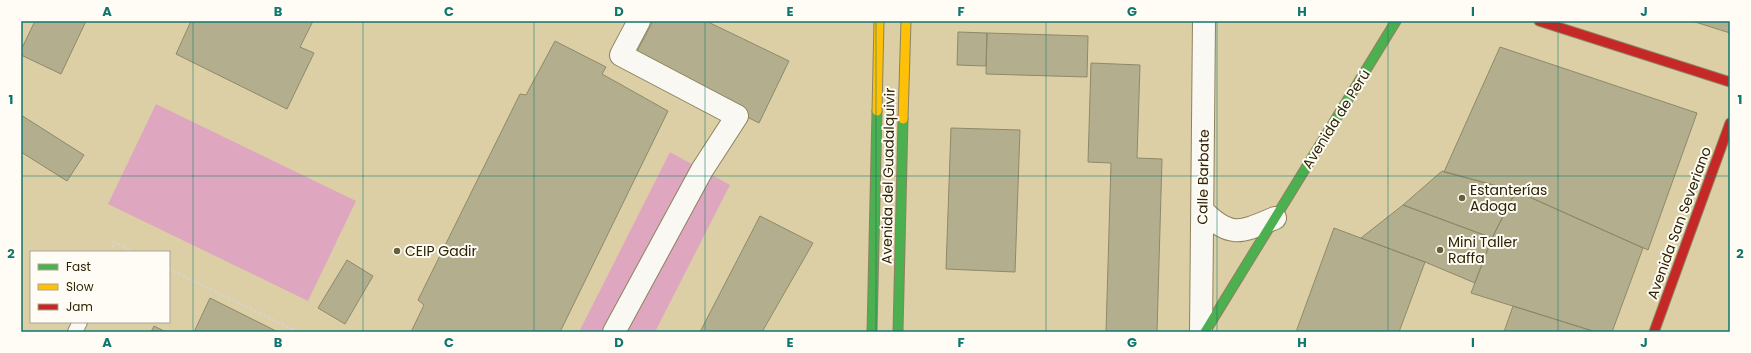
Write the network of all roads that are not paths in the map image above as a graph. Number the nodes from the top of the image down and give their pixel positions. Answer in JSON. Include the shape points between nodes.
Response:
{"nodes":[{"id":1,"x":639,"y":21,"type":"edge"},
{"id":2,"x":879,"y":21,"type":"edge"},
{"id":3,"x":906,"y":21,"type":"edge"},
{"id":4,"x":1204,"y":21,"type":"edge"},
{"id":5,"x":1396,"y":21,"type":"edge"},
{"id":6,"x":1539,"y":21,"type":"edge"},
{"id":7,"x":1730,"y":82,"type":"edge"},
{"id":8,"x":1730,"y":123,"type":"edge"},
{"id":9,"x":1203,"y":211,"type":"junction"},
{"id":10,"x":1275,"y":218,"type":"junction"},
{"id":11,"x":80,"y":323,"type":"edge"},
{"id":12,"x":75,"y":332,"type":"edge"},
{"id":13,"x":614,"y":332,"type":"edge"},
{"id":14,"x":872,"y":332,"type":"edge"},
{"id":15,"x":898,"y":332,"type":"edge"},
{"id":16,"x":1201,"y":332,"type":"edge"},
{"id":17,"x":1205,"y":332,"type":"edge"},
{"id":18,"x":1654,"y":332,"type":"edge"}],
"edges":[{"from":1,"to":13,"type":"street","via":[[621,55],[737,116],[702,170]]},
{"from":2,"to":14,"type":"street","name":"Avenida del Guadalquivir"},
{"from":3,"to":15,"type":"street","name":"Avenida del Guadalquivir"},
{"from":4,"to":9,"type":"street","name":"Calle Barbate"},
{"from":5,"to":10,"type":"street","name":"Avenida de Perú"},
{"from":6,"to":7,"type":"street"},
{"from":8,"to":18,"type":"street","name":"Avenida San Severiano"},
{"from":9,"to":10,"type":"street","via":[[1214,222],[1230,230],[1246,230]]},
{"from":9,"to":16,"type":"street","name":"Calle Barbate"},
{"from":10,"to":17,"type":"street","name":"Avenida de Perú"},
{"from":11,"to":12,"type":"lane"}]}
